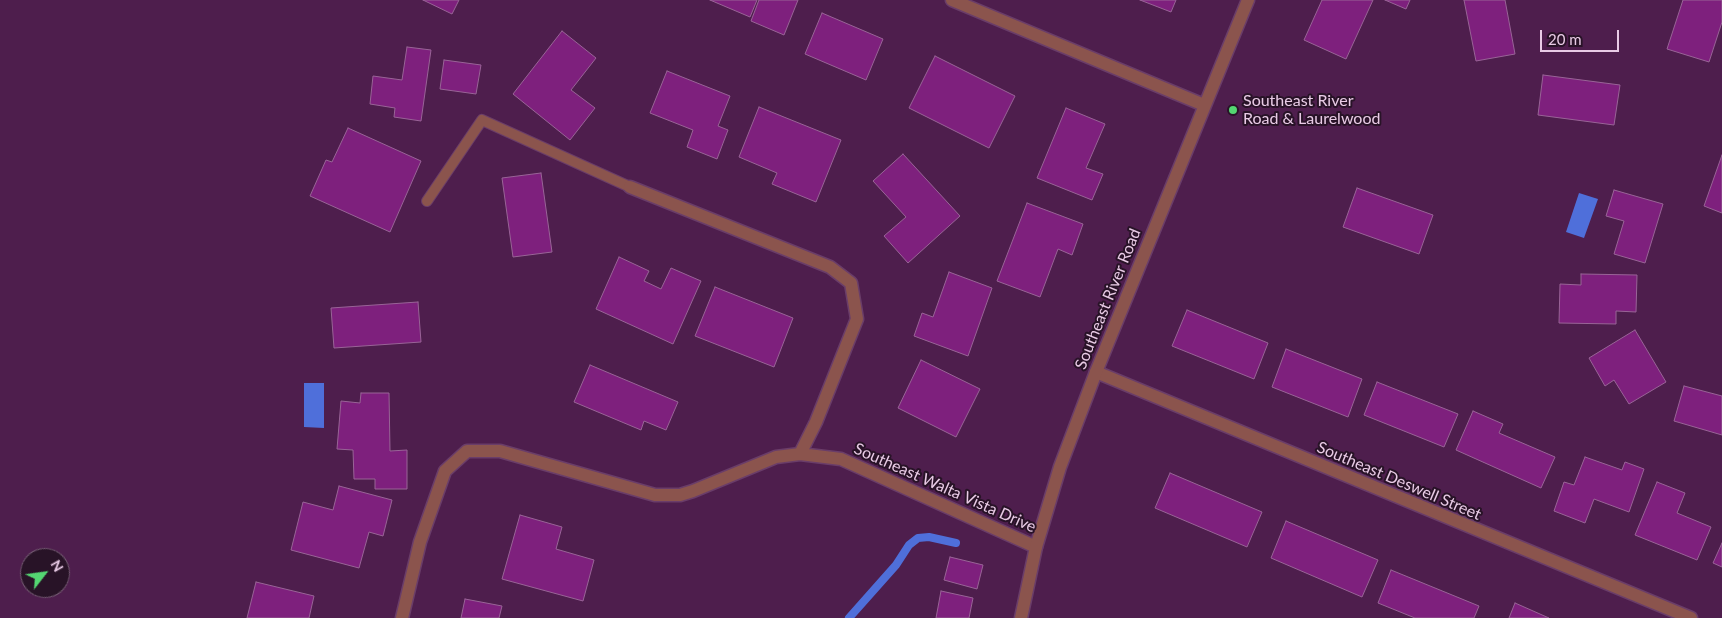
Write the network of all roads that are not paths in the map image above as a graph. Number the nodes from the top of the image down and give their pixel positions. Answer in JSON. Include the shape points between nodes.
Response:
{"nodes":[{"id":1,"x":952,"y":0,"type":"edge"},
{"id":2,"x":1248,"y":0,"type":"edge"},
{"id":3,"x":1204,"y":105,"type":"junction"},
{"id":4,"x":630,"y":187,"type":"joint"},
{"id":5,"x":427,"y":201,"type":"dead end"},
{"id":6,"x":1096,"y":372,"type":"junction"},
{"id":7,"x":800,"y":454,"type":"junction"},
{"id":8,"x":1036,"y":547,"type":"junction"},
{"id":9,"x":402,"y":618,"type":"edge"},
{"id":10,"x":1021,"y":618,"type":"edge"},
{"id":11,"x":1691,"y":618,"type":"edge"}],
"edges":[{"from":1,"to":3,"type":"street"},
{"from":2,"to":3,"type":"street","name":"Southeast River Road"},
{"from":3,"to":6,"type":"street","name":"Southeast River Road"},
{"from":4,"to":5,"type":"lane","via":[[482,120]]},
{"from":4,"to":7,"type":"street","via":[[830,267],[851,283],[857,319]]},
{"from":6,"to":8,"type":"street","name":"Southeast River Road","via":[[1060,467]]},
{"from":6,"to":11,"type":"street","name":"Southeast Deswell Street"},
{"from":7,"to":8,"type":"street","name":"Southeast Walta Vista Drive","via":[[841,459]]},
{"from":7,"to":9,"type":"street","name":"Southeast Walta Vista Drive","via":[[776,457],[680,495],[655,496],[500,451],[467,451],[445,471],[420,542]]},
{"from":8,"to":10,"type":"street","name":"Southeast River Road"}]}
